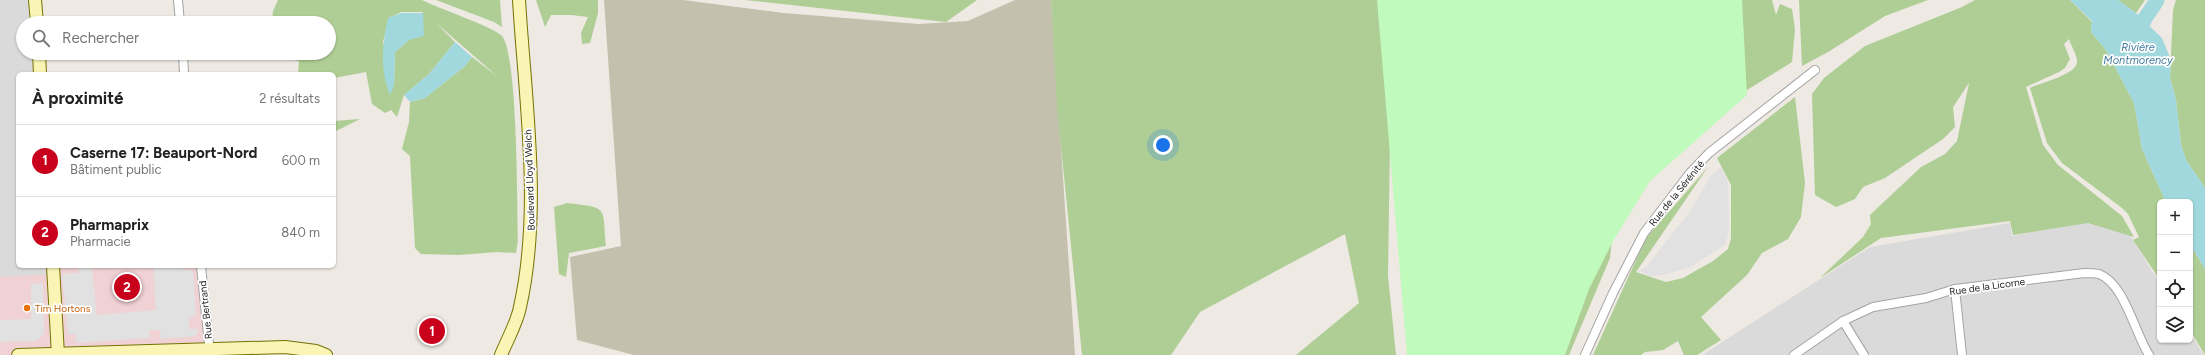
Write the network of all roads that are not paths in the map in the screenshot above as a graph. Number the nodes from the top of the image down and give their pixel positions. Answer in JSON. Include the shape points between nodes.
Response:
{"nodes":[{"id":1,"x":35,"y":0,"type":"edge"},
{"id":2,"x":178,"y":0,"type":"edge"},
{"id":3,"x":519,"y":0,"type":"edge"},
{"id":4,"x":36,"y":16,"type":"edge"},
{"id":5,"x":179,"y":16,"type":"edge"},
{"id":6,"x":39,"y":60,"type":"edge"},
{"id":7,"x":183,"y":60,"type":"edge"},
{"id":8,"x":1814,"y":70,"type":"dead end"},
{"id":9,"x":40,"y":72,"type":"edge"},
{"id":10,"x":184,"y":72,"type":"edge"},
{"id":11,"x":53,"y":268,"type":"edge"},
{"id":12,"x":201,"y":268,"type":"edge"},
{"id":13,"x":1955,"y":289,"type":"junction"},
{"id":14,"x":1843,"y":322,"type":"junction"},
{"id":15,"x":209,"y":352,"type":"edge"},
{"id":16,"x":58,"y":354,"type":"edge"},
{"id":17,"x":18,"y":355,"type":"edge"},
{"id":18,"x":326,"y":355,"type":"edge"},
{"id":19,"x":501,"y":355,"type":"edge"},
{"id":20,"x":1585,"y":355,"type":"edge"},
{"id":21,"x":1794,"y":355,"type":"edge"},
{"id":22,"x":1864,"y":355,"type":"edge"},
{"id":23,"x":1962,"y":355,"type":"edge"},
{"id":24,"x":2149,"y":355,"type":"edge"}],
"edges":[{"from":1,"to":4,"type":"main road"},
{"from":2,"to":5,"type":"street"},
{"from":3,"to":19,"type":"main road","name":"Boulevard Lloyd Welch","via":[[530,173],[531,240],[520,309]]},
{"from":6,"to":9,"type":"main road"},
{"from":7,"to":10,"type":"street"},
{"from":8,"to":20,"type":"street","name":"Rue de la Sérénité","via":[[1709,153],[1690,173],[1644,233]]},
{"from":11,"to":16,"type":"main road"},
{"from":12,"to":15,"type":"street","name":"Rue Bertrand"},
{"from":13,"to":14,"type":"street","name":"Rue de la Licorne","via":[[1926,298],[1873,307]]},
{"from":13,"to":23,"type":"street"},
{"from":13,"to":24,"type":"street","name":"Rue de la Licorne","via":[[2084,273],[2099,274],[2111,282],[2120,293]]},
{"from":14,"to":21,"type":"street","name":"Rue de la Licorne"},
{"from":14,"to":22,"type":"street"},
{"from":15,"to":16,"type":"main road"},
{"from":15,"to":18,"type":"main road","via":[[285,347],[316,351]]},
{"from":16,"to":17,"type":"main road"}]}
